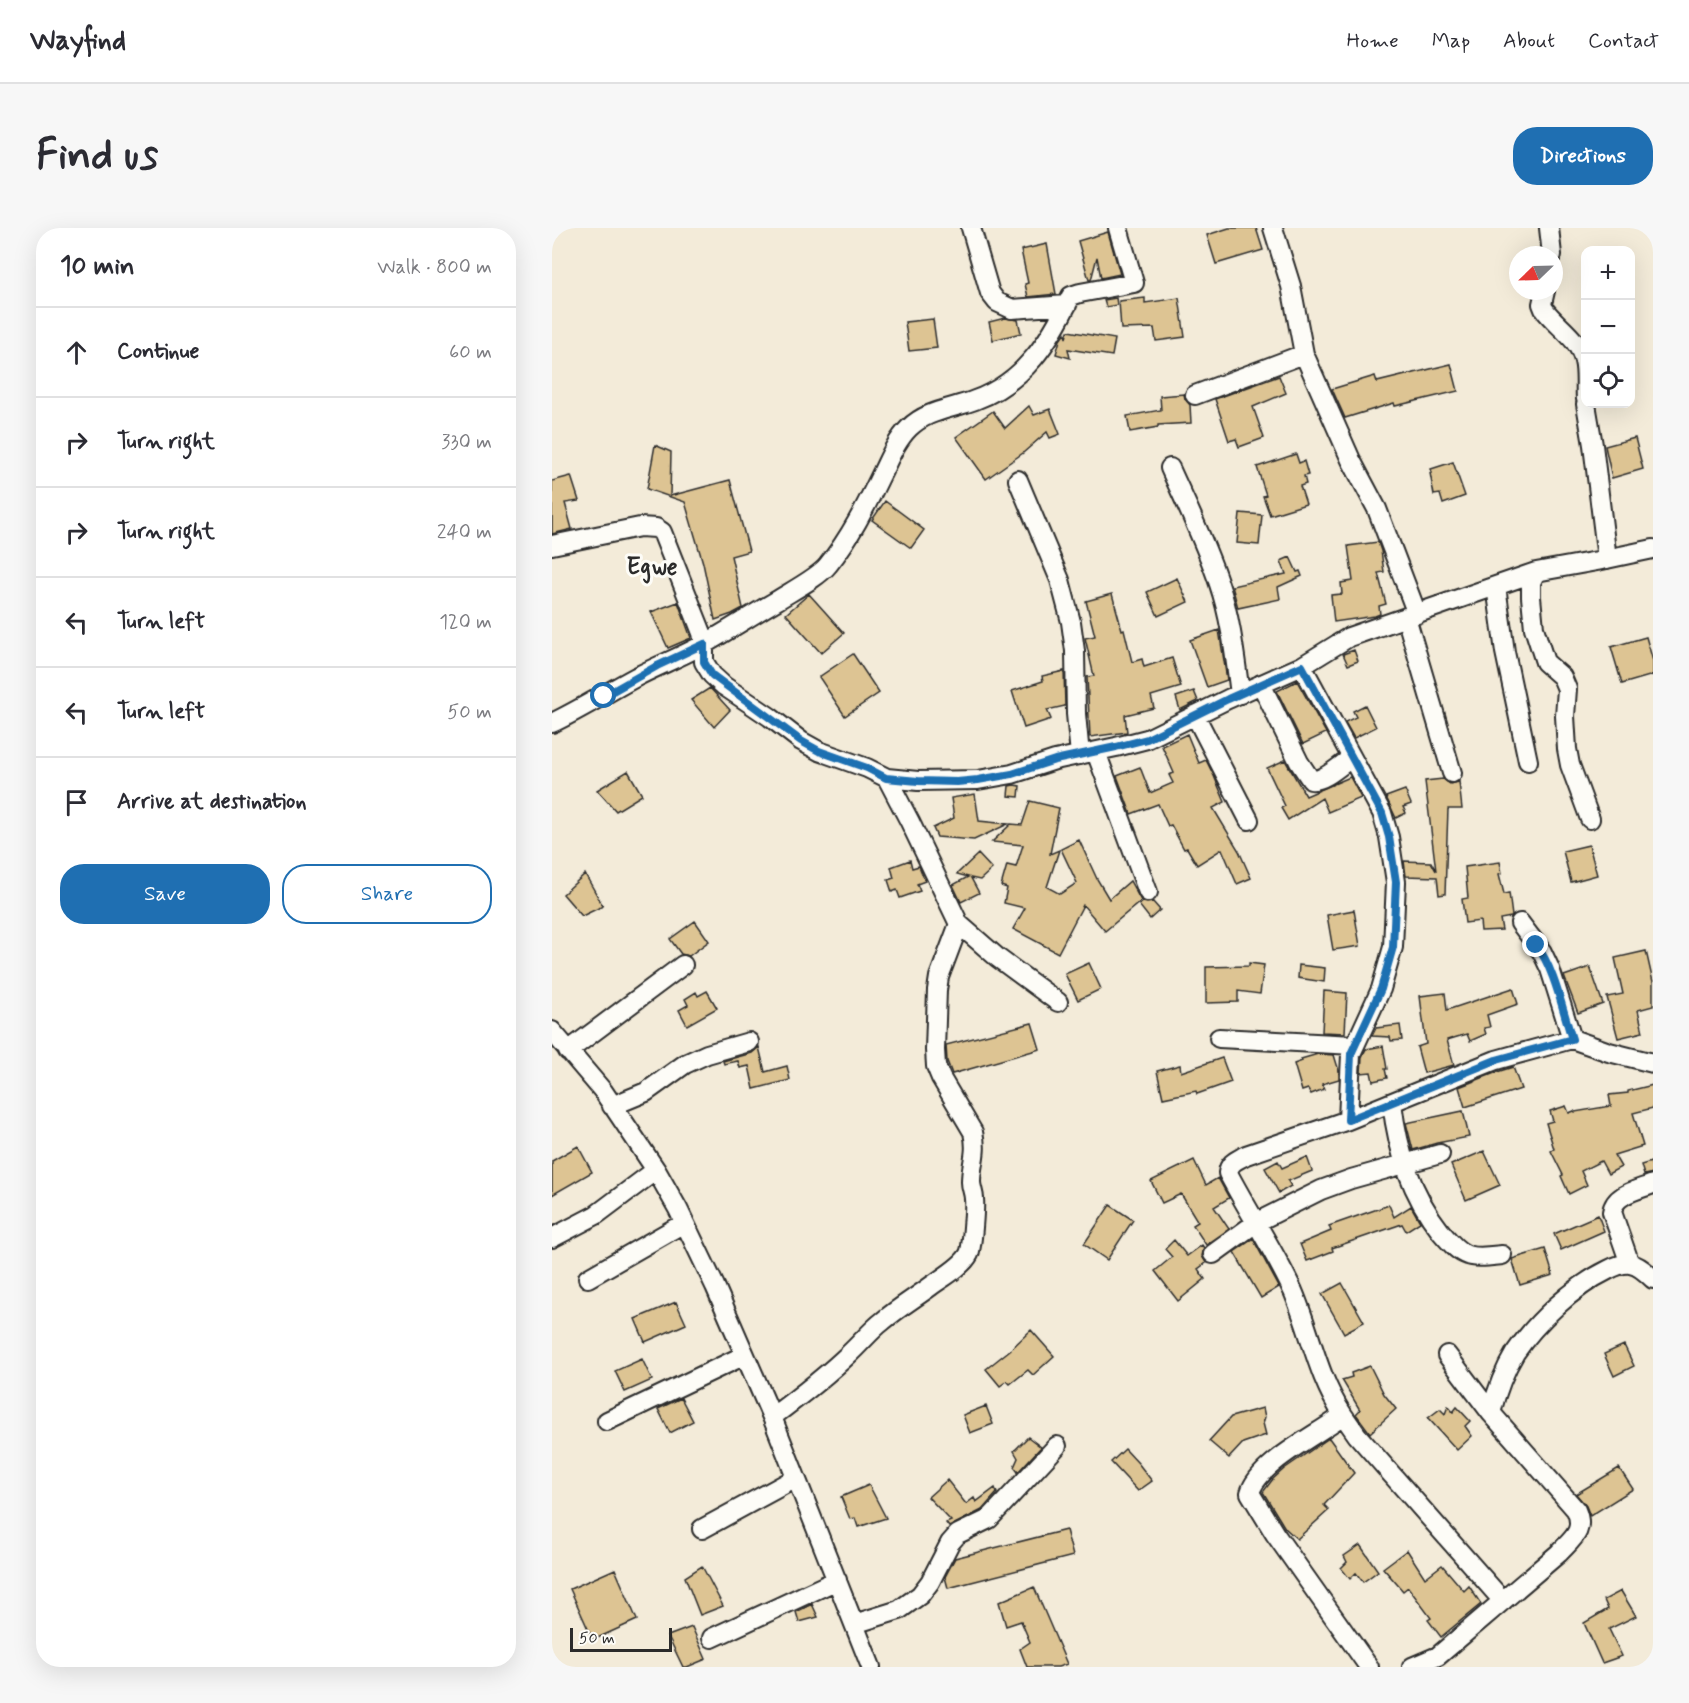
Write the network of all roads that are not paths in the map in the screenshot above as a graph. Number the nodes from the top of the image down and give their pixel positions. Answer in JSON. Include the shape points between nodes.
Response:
{"nodes":[{"id":1,"x":971,"y":228,"type":"edge"},
{"id":2,"x":1118,"y":228,"type":"edge"},
{"id":3,"x":1273,"y":228,"type":"edge"},
{"id":4,"x":1549,"y":228,"type":"edge"},
{"id":5,"x":1551,"y":246,"type":"edge"},
{"id":6,"x":1543,"y":300,"type":"edge"},
{"id":7,"x":1067,"y":305,"type":"junction"},
{"id":8,"x":1304,"y":354,"type":"junction"},
{"id":9,"x":1581,"y":354,"type":"edge"},
{"id":10,"x":1195,"y":395,"type":"dead end"},
{"id":11,"x":1587,"y":408,"type":"edge"},
{"id":12,"x":1170,"y":468,"type":"dead end"},
{"id":13,"x":1018,"y":480,"type":"dead end"},
{"id":14,"x":552,"y":546,"type":"edge"},
{"id":15,"x":1653,"y":549,"type":"edge"},
{"id":16,"x":1607,"y":559,"type":"junction"},
{"id":17,"x":1536,"y":572,"type":"junction"},
{"id":18,"x":1496,"y":586,"type":"junction"},
{"id":19,"x":1412,"y":615,"type":"junction"},
{"id":20,"x":704,"y":644,"type":"junction"},
{"id":21,"x":1302,"y":666,"type":"junction"},
{"id":22,"x":1261,"y":684,"type":"junction"},
{"id":23,"x":1240,"y":694,"type":"junction"},
{"id":24,"x":1195,"y":715,"type":"junction"},
{"id":25,"x":552,"y":723,"type":"edge"},
{"id":26,"x":1088,"y":753,"type":"junction"},
{"id":27,"x":1351,"y":758,"type":"junction"},
{"id":28,"x":1528,"y":761,"type":"dead end"},
{"id":29,"x":1452,"y":773,"type":"dead end"},
{"id":30,"x":886,"y":778,"type":"junction"},
{"id":31,"x":1590,"y":819,"type":"dead end"},
{"id":32,"x":1249,"y":820,"type":"dead end"},
{"id":33,"x":1148,"y":892,"type":"dead end"},
{"id":34,"x":1520,"y":923,"type":"dead end"},
{"id":35,"x":958,"y":924,"type":"junction"},
{"id":36,"x":683,"y":965,"type":"dead end"},
{"id":37,"x":1058,"y":1002,"type":"dead end"},
{"id":38,"x":552,"y":1031,"type":"edge"},
{"id":39,"x":1219,"y":1038,"type":"dead end"},
{"id":40,"x":1572,"y":1039,"type":"junction"},
{"id":41,"x":749,"y":1042,"type":"dead end"},
{"id":42,"x":1354,"y":1046,"type":"junction"},
{"id":43,"x":568,"y":1050,"type":"junction"},
{"id":44,"x":1653,"y":1063,"type":"edge"},
{"id":45,"x":1392,"y":1103,"type":"junction"},
{"id":46,"x":612,"y":1106,"type":"junction"},
{"id":47,"x":1348,"y":1120,"type":"junction"},
{"id":48,"x":1440,"y":1154,"type":"dead end"},
{"id":49,"x":1406,"y":1164,"type":"junction"},
{"id":50,"x":656,"y":1170,"type":"junction"},
{"id":51,"x":1653,"y":1184,"type":"edge"},
{"id":52,"x":1257,"y":1222,"type":"junction"},
{"id":53,"x":684,"y":1223,"type":"junction"},
{"id":54,"x":552,"y":1238,"type":"edge"},
{"id":55,"x":1213,"y":1254,"type":"dead end"},
{"id":56,"x":1502,"y":1255,"type":"dead end"},
{"id":57,"x":1630,"y":1264,"type":"junction"},
{"id":58,"x":588,"y":1278,"type":"dead end"},
{"id":59,"x":1653,"y":1279,"type":"edge"},
{"id":60,"x":745,"y":1355,"type":"junction"},
{"id":61,"x":1447,"y":1355,"type":"dead end"},
{"id":62,"x":1491,"y":1413,"type":"junction"},
{"id":63,"x":1343,"y":1415,"type":"junction"},
{"id":64,"x":772,"y":1417,"type":"junction"},
{"id":65,"x":607,"y":1421,"type":"dead end"},
{"id":66,"x":1057,"y":1446,"type":"dead end"},
{"id":67,"x":795,"y":1478,"type":"junction"},
{"id":68,"x":702,"y":1529,"type":"dead end"},
{"id":69,"x":837,"y":1580,"type":"junction"},
{"id":70,"x":1503,"y":1601,"type":"junction"},
{"id":71,"x":854,"y":1624,"type":"junction"},
{"id":72,"x":712,"y":1638,"type":"dead end"},
{"id":73,"x":871,"y":1667,"type":"edge"},
{"id":74,"x":1369,"y":1667,"type":"edge"},
{"id":75,"x":1412,"y":1667,"type":"edge"}],
"edges":[{"from":1,"to":7,"type":"street","via":[[990,293],[997,302],[1012,309]]},
{"from":2,"to":7,"type":"street","via":[[1134,283],[1080,293],[1071,296]]},
{"from":3,"to":8,"type":"street","via":[[1291,286]]},
{"from":4,"to":5,"type":"street"},
{"from":6,"to":9,"type":"street","via":[[1544,309]]},
{"from":7,"to":20,"type":"street","via":[[1039,353],[1017,376],[1000,389],[935,412],[907,429],[827,568]]},
{"from":8,"to":10,"type":"street"},
{"from":8,"to":19,"type":"street","via":[[1380,517]]},
{"from":11,"to":16,"type":"street"},
{"from":12,"to":23,"type":"street","via":[[1220,584]]},
{"from":13,"to":26,"type":"street","via":[[1060,580],[1071,622],[1076,714]]},
{"from":14,"to":20,"type":"street","via":[[640,527],[656,528],[665,539]]},
{"from":15,"to":16,"type":"street"},
{"from":16,"to":17,"type":"street"},
{"from":17,"to":18,"type":"street"},
{"from":17,"to":31,"type":"street","via":[[1531,597],[1534,628],[1545,662],[1562,677],[1567,689],[1567,749]]},
{"from":18,"to":19,"type":"street"},
{"from":18,"to":28,"type":"street","via":[[1505,652]]},
{"from":19,"to":21,"type":"street","via":[[1349,638]]},
{"from":19,"to":29,"type":"street"},
{"from":20,"to":25,"type":"street"},
{"from":20,"to":30,"type":"street","via":[[704,662],[724,686],[801,741]]},
{"from":21,"to":22,"type":"street"},
{"from":21,"to":27,"type":"street"},
{"from":22,"to":23,"type":"street"},
{"from":22,"to":27,"type":"street","via":[[1311,780],[1322,779]]},
{"from":23,"to":24,"type":"street"},
{"from":24,"to":26,"type":"street","via":[[1147,739]]},
{"from":24,"to":32,"type":"street"},
{"from":26,"to":30,"type":"street","via":[[978,780]]},
{"from":26,"to":33,"type":"street"},
{"from":27,"to":42,"type":"street","via":[[1382,813],[1396,882],[1393,947],[1381,989]]},
{"from":30,"to":35,"type":"street"},
{"from":34,"to":40,"type":"street","via":[[1550,969]]},
{"from":35,"to":37,"type":"street"},
{"from":35,"to":64,"type":"street","via":[[939,977],[935,1050],[941,1078],[975,1141],[971,1186],[975,1209],[969,1255],[881,1322],[823,1377]]},
{"from":36,"to":43,"type":"street"},
{"from":38,"to":43,"type":"street"},
{"from":39,"to":42,"type":"street"},
{"from":40,"to":44,"type":"street"},
{"from":40,"to":45,"type":"street","via":[[1496,1060]]},
{"from":41,"to":46,"type":"street","via":[[707,1054],[646,1092]]},
{"from":42,"to":47,"type":"street"},
{"from":43,"to":46,"type":"street"},
{"from":45,"to":47,"type":"street"},
{"from":45,"to":49,"type":"street"},
{"from":46,"to":50,"type":"street"},
{"from":47,"to":52,"type":"street","via":[[1246,1155],[1228,1167]]},
{"from":48,"to":49,"type":"street"},
{"from":49,"to":52,"type":"street","via":[[1321,1190]]},
{"from":49,"to":56,"type":"street","via":[[1427,1215],[1456,1248],[1466,1255]]},
{"from":50,"to":53,"type":"street"},
{"from":50,"to":54,"type":"street","via":[[596,1215]]},
{"from":51,"to":57,"type":"street","via":[[1617,1199],[1613,1205]]},
{"from":52,"to":55,"type":"street"},
{"from":52,"to":63,"type":"street","via":[[1293,1293],[1323,1380]]},
{"from":53,"to":58,"type":"street"},
{"from":53,"to":60,"type":"street"},
{"from":57,"to":59,"type":"street"},
{"from":57,"to":62,"type":"street","via":[[1595,1276],[1567,1295],[1515,1354]]},
{"from":60,"to":64,"type":"street"},
{"from":60,"to":65,"type":"street"},
{"from":61,"to":62,"type":"street"},
{"from":62,"to":70,"type":"street","via":[[1576,1510],[1580,1521],[1573,1539]]},
{"from":63,"to":70,"type":"street"},
{"from":63,"to":74,"type":"street","via":[[1287,1452],[1261,1476],[1250,1493]]},
{"from":64,"to":67,"type":"street"},
{"from":66,"to":71,"type":"street","via":[[989,1519],[958,1534],[920,1595],[899,1610]]},
{"from":67,"to":68,"type":"street"},
{"from":67,"to":69,"type":"street"},
{"from":69,"to":71,"type":"street"},
{"from":69,"to":72,"type":"street"},
{"from":70,"to":75,"type":"street","via":[[1438,1656]]},
{"from":71,"to":73,"type":"street"}]}
